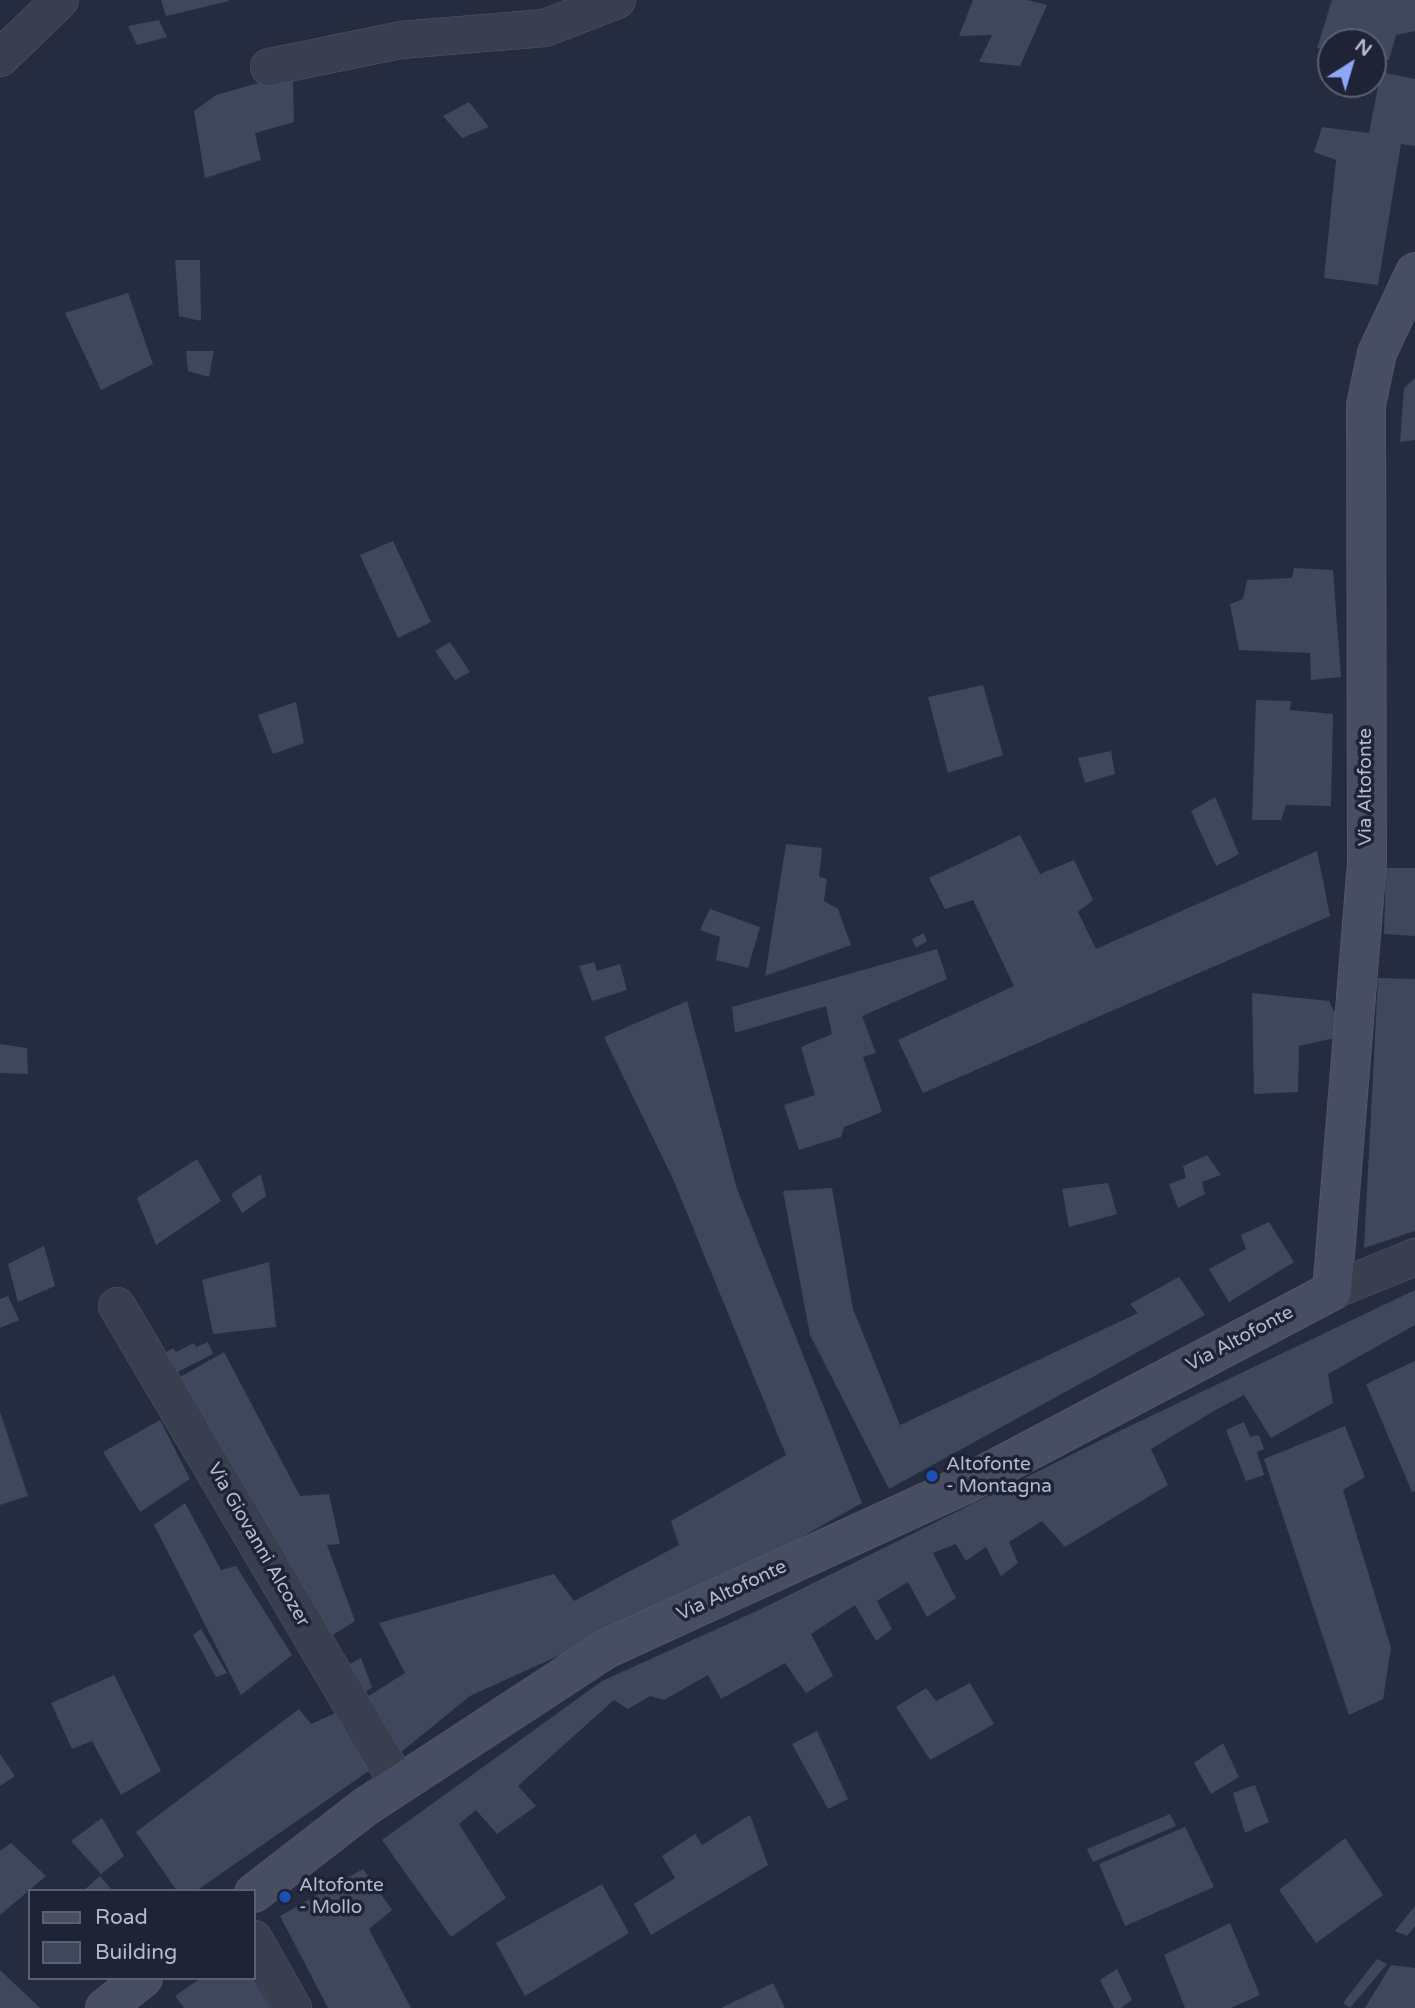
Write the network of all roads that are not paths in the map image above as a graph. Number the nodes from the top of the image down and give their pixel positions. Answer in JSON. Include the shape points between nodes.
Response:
{"nodes":[{"id":1,"x":60,"y":0,"type":"edge"},
{"id":2,"x":617,"y":0,"type":"edge"},
{"id":3,"x":0,"y":58,"type":"edge"},
{"id":4,"x":269,"y":67,"type":"dead end"},
{"id":5,"x":1415,"y":272,"type":"edge"},
{"id":6,"x":1415,"y":1257,"type":"edge"},
{"id":7,"x":1332,"y":1291,"type":"junction"},
{"id":8,"x":117,"y":1306,"type":"dead end"},
{"id":9,"x":399,"y":1785,"type":"junction"},
{"id":10,"x":256,"y":1891,"type":"edge"},
{"id":11,"x":256,"y":1943,"type":"edge"},
{"id":12,"x":140,"y":1980,"type":"edge"},
{"id":13,"x":105,"y":2008,"type":"edge"},
{"id":14,"x":293,"y":2008,"type":"edge"}],
"edges":[{"from":1,"to":3,"type":"street"},
{"from":2,"to":4,"type":"street","via":[[545,28],[401,40]]},
{"from":5,"to":7,"type":"main road","name":"Via Altofonte","via":[[1377,353],[1366,405],[1367,862]]},
{"from":6,"to":7,"type":"street"},
{"from":7,"to":9,"type":"main road","name":"Via Altofonte","via":[[968,1483],[606,1649]]},
{"from":8,"to":9,"type":"street","name":"Via Giovanni Alcozer"},
{"from":9,"to":10,"type":"main road","name":"Via Altofonte"},
{"from":11,"to":14,"type":"street"},
{"from":12,"to":13,"type":"main road"}]}
